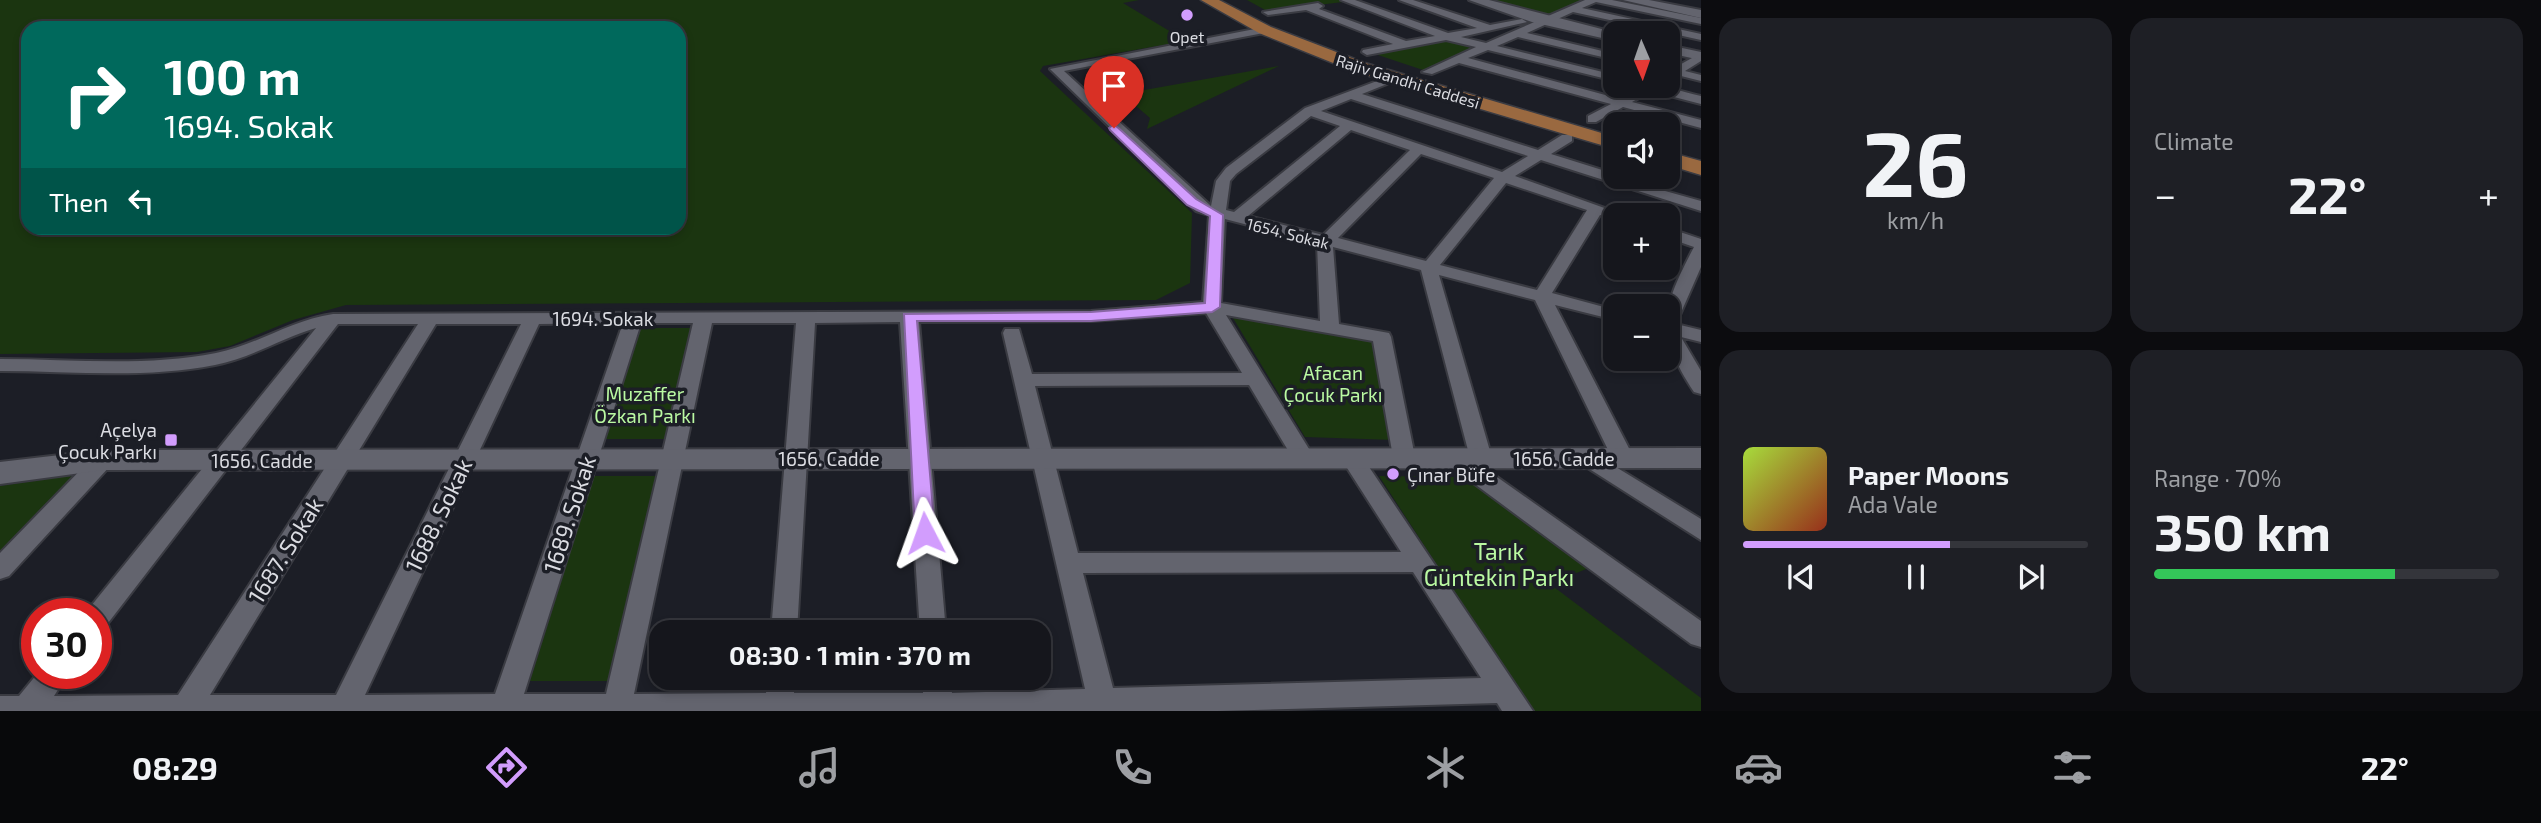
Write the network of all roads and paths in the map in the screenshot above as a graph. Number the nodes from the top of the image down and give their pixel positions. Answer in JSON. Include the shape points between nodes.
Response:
{"nodes":[{"id":1,"x":1209,"y":0,"type":"edge"},
{"id":2,"x":1233,"y":0,"type":"edge"},
{"id":3,"x":1364,"y":0,"type":"edge"},
{"id":4,"x":1404,"y":0,"type":"edge"},
{"id":5,"x":1475,"y":0,"type":"edge"},
{"id":6,"x":1592,"y":0,"type":"edge"},
{"id":7,"x":1598,"y":0,"type":"edge"},
{"id":8,"x":1629,"y":0,"type":"edge"},
{"id":9,"x":1340,"y":2,"type":"edge"},
{"id":10,"x":1306,"y":7,"type":"junction"},
{"id":11,"x":1572,"y":9,"type":"junction"},
{"id":12,"x":1701,"y":14,"type":"edge"},
{"id":13,"x":1541,"y":20,"type":"junction"},
{"id":14,"x":1266,"y":21,"type":"junction"},
{"id":15,"x":1701,"y":21,"type":"edge"},
{"id":16,"x":1489,"y":28,"type":"junction"},
{"id":17,"x":1516,"y":33,"type":"junction"},
{"id":18,"x":1603,"y":34,"type":"edge"},
{"id":19,"x":1448,"y":37,"type":"junction"},
{"id":20,"x":1701,"y":37,"type":"edge"},
{"id":21,"x":1405,"y":45,"type":"junction"},
{"id":22,"x":1488,"y":46,"type":"junction"},
{"id":23,"x":1367,"y":52,"type":"dead end"},
{"id":24,"x":1680,"y":52,"type":"edge"},
{"id":25,"x":1603,"y":54,"type":"edge"},
{"id":26,"x":1701,"y":56,"type":"edge"},
{"id":27,"x":1458,"y":59,"type":"junction"},
{"id":28,"x":1680,"y":67,"type":"edge"},
{"id":29,"x":1428,"y":72,"type":"dead end"},
{"id":30,"x":1680,"y":74,"type":"edge"},
{"id":31,"x":1603,"y":75,"type":"edge"},
{"id":32,"x":1393,"y":78,"type":"junction"},
{"id":33,"x":1701,"y":78,"type":"edge"},
{"id":34,"x":1680,"y":94,"type":"edge"},
{"id":35,"x":1351,"y":95,"type":"junction"},
{"id":36,"x":1629,"y":98,"type":"edge"},
{"id":37,"x":1701,"y":100,"type":"edge"},
{"id":38,"x":1621,"y":103,"type":"junction"},
{"id":39,"x":1309,"y":111,"type":"junction"},
{"id":40,"x":1592,"y":120,"type":"dead end"},
{"id":41,"x":1701,"y":124,"type":"edge"},
{"id":42,"x":1349,"y":125,"type":"junction"},
{"id":43,"x":1603,"y":128,"type":"edge"},
{"id":44,"x":1567,"y":138,"type":"dead end"},
{"id":45,"x":1603,"y":139,"type":"edge"},
{"id":46,"x":1419,"y":148,"type":"junction"},
{"id":47,"x":1680,"y":150,"type":"edge"},
{"id":48,"x":1539,"y":155,"type":"junction"},
{"id":49,"x":1701,"y":156,"type":"edge"},
{"id":50,"x":1680,"y":162,"type":"edge"},
{"id":51,"x":1701,"y":168,"type":"edge"},
{"id":52,"x":1503,"y":177,"type":"junction"},
{"id":53,"x":1701,"y":206,"type":"edge"},
{"id":54,"x":1595,"y":208,"type":"junction"},
{"id":55,"x":1603,"y":211,"type":"edge"},
{"id":56,"x":1217,"y":215,"type":"junction"},
{"id":57,"x":1235,"y":219,"type":"junction"},
{"id":58,"x":1680,"y":238,"type":"edge"},
{"id":59,"x":1325,"y":242,"type":"junction"},
{"id":60,"x":1701,"y":246,"type":"edge"},
{"id":61,"x":1429,"y":268,"type":"junction"},
{"id":62,"x":1680,"y":294,"type":"edge"},
{"id":63,"x":1542,"y":296,"type":"junction"},
{"id":64,"x":1212,"y":307,"type":"junction"},
{"id":65,"x":1603,"y":312,"type":"edge"},
{"id":66,"x":705,"y":317,"type":"junction"},
{"id":67,"x":806,"y":317,"type":"junction"},
{"id":68,"x":909,"y":317,"type":"junction"},
{"id":69,"x":430,"y":318,"type":"junction"},
{"id":70,"x":533,"y":318,"type":"junction"},
{"id":71,"x":634,"y":318,"type":"junction"},
{"id":72,"x":333,"y":319,"type":"junction"},
{"id":73,"x":1330,"y":327,"type":"junction"},
{"id":74,"x":1680,"y":332,"type":"edge"},
{"id":75,"x":1012,"y":333,"type":"dead end"},
{"id":76,"x":1701,"y":336,"type":"edge"},
{"id":77,"x":1680,"y":351,"type":"edge"},
{"id":78,"x":0,"y":365,"type":"edge"},
{"id":79,"x":1256,"y":379,"type":"junction"},
{"id":80,"x":1024,"y":380,"type":"junction"},
{"id":81,"x":1701,"y":388,"type":"edge"},
{"id":82,"x":1303,"y":457,"type":"junction"},
{"id":83,"x":1351,"y":457,"type":"junction"},
{"id":84,"x":1404,"y":457,"type":"junction"},
{"id":85,"x":796,"y":458,"type":"junction"},
{"id":86,"x":920,"y":458,"type":"junction"},
{"id":87,"x":1043,"y":458,"type":"junction"},
{"id":88,"x":1467,"y":458,"type":"junction"},
{"id":89,"x":1588,"y":458,"type":"junction"},
{"id":90,"x":1623,"y":458,"type":"junction"},
{"id":91,"x":1701,"y":458,"type":"edge"},
{"id":92,"x":465,"y":459,"type":"junction"},
{"id":93,"x":587,"y":459,"type":"junction"},
{"id":94,"x":673,"y":459,"type":"junction"},
{"id":95,"x":103,"y":460,"type":"junction"},
{"id":96,"x":219,"y":460,"type":"junction"},
{"id":97,"x":342,"y":460,"type":"junction"},
{"id":98,"x":0,"y":473,"type":"edge"},
{"id":99,"x":1701,"y":531,"type":"edge"},
{"id":100,"x":1420,"y":562,"type":"junction"},
{"id":101,"x":1069,"y":563,"type":"junction"},
{"id":102,"x":0,"y":569,"type":"edge"},
{"id":103,"x":112,"y":598,"type":"edge"},
{"id":104,"x":785,"y":620,"type":"edge"},
{"id":105,"x":932,"y":620,"type":"edge"},
{"id":106,"x":1701,"y":636,"type":"edge"},
{"id":107,"x":39,"y":689,"type":"edge"},
{"id":108,"x":780,"y":690,"type":"edge"},
{"id":109,"x":938,"y":698,"type":"edge"},
{"id":110,"x":1511,"y":700,"type":"edge"},
{"id":111,"x":1103,"y":705,"type":"edge"},
{"id":112,"x":344,"y":709,"type":"edge"},
{"id":113,"x":505,"y":709,"type":"edge"},
{"id":114,"x":616,"y":709,"type":"edge"},
{"id":115,"x":779,"y":709,"type":"edge"},
{"id":116,"x":17,"y":710,"type":"edge"},
{"id":117,"x":185,"y":710,"type":"edge"}],
"edges":[{"from":1,"to":14,"type":"main road","name":"Rajiv Gandhi Caddesi"},
{"from":2,"to":43,"type":"main road","name":"Rajiv Gandhi Caddesi","via":[[1356,55]]},
{"from":3,"to":9,"type":"street"},
{"from":4,"to":16,"type":"street"},
{"from":5,"to":13,"type":"street"},
{"from":6,"to":11,"type":"street"},
{"from":7,"to":15,"type":"street"},
{"from":8,"to":12,"type":"street"},
{"from":9,"to":10,"type":"street"},
{"from":9,"to":19,"type":"street"},
{"from":10,"to":14,"type":"street"},
{"from":10,"to":21,"type":"street"},
{"from":11,"to":13,"type":"street"},
{"from":11,"to":20,"type":"street"},
{"from":13,"to":16,"type":"street"},
{"from":13,"to":17,"type":"street"},
{"from":13,"to":18,"type":"street"},
{"from":14,"to":32,"type":"main road","name":"Rajiv Gandhi Caddesi"},
{"from":14,"to":56,"type":"street","name":"1654. Sokak","via":[[1056,69],[1191,202]]},
{"from":16,"to":19,"type":"street"},
{"from":17,"to":22,"type":"street"},
{"from":17,"to":25,"type":"street"},
{"from":19,"to":21,"type":"street"},
{"from":19,"to":22,"type":"street"},
{"from":21,"to":23,"type":"street"},
{"from":22,"to":27,"type":"street"},
{"from":22,"to":31,"type":"street"},
{"from":24,"to":26,"type":"street"},
{"from":26,"to":28,"type":"street"},
{"from":27,"to":29,"type":"street"},
{"from":27,"to":38,"type":"street"},
{"from":30,"to":33,"type":"street"},
{"from":32,"to":35,"type":"street"},
{"from":32,"to":45,"type":"main road","name":"Rajiv Gandhi Caddesi"},
{"from":34,"to":37,"type":"street"},
{"from":35,"to":39,"type":"street"},
{"from":35,"to":48,"type":"street"},
{"from":36,"to":38,"type":"street"},
{"from":38,"to":40,"type":"street"},
{"from":38,"to":41,"type":"street"},
{"from":39,"to":42,"type":"street"},
{"from":39,"to":56,"type":"street","via":[[1226,176]]},
{"from":42,"to":46,"type":"street"},
{"from":42,"to":57,"type":"street"},
{"from":44,"to":48,"type":"street"},
{"from":46,"to":52,"type":"street"},
{"from":46,"to":59,"type":"street"},
{"from":47,"to":49,"type":"main road"},
{"from":48,"to":52,"type":"street"},
{"from":48,"to":53,"type":"street"},
{"from":50,"to":51,"type":"main road"},
{"from":52,"to":54,"type":"street"},
{"from":52,"to":61,"type":"street"},
{"from":54,"to":55,"type":"street"},
{"from":54,"to":63,"type":"street"},
{"from":56,"to":57,"type":"street","name":"1654. Sokak"},
{"from":56,"to":64,"type":"street"},
{"from":57,"to":59,"type":"street","name":"1654. Sokak"},
{"from":58,"to":60,"type":"street"},
{"from":59,"to":61,"type":"street","name":"1654. Sokak"},
{"from":59,"to":73,"type":"street"},
{"from":60,"to":62,"type":"street"},
{"from":61,"to":63,"type":"street","name":"1654. Sokak"},
{"from":61,"to":88,"type":"street"},
{"from":63,"to":65,"type":"street","name":"1654. Sokak"},
{"from":63,"to":90,"type":"street"},
{"from":64,"to":68,"type":"street","name":"1694. Sokak","via":[[1091,316]]},
{"from":64,"to":73,"type":"street","name":"1694. Sokak"},
{"from":64,"to":79,"type":"street"},
{"from":66,"to":67,"type":"street","name":"1694. Sokak"},
{"from":66,"to":71,"type":"street","name":"1694. Sokak"},
{"from":66,"to":94,"type":"street"},
{"from":67,"to":68,"type":"street","name":"1694. Sokak"},
{"from":67,"to":85,"type":"street"},
{"from":68,"to":86,"type":"street"},
{"from":69,"to":70,"type":"street","name":"1694. Sokak"},
{"from":69,"to":72,"type":"street","name":"1694. Sokak"},
{"from":69,"to":97,"type":"street","name":"1687. Sokak"},
{"from":70,"to":71,"type":"street","name":"1694. Sokak"},
{"from":70,"to":92,"type":"street","name":"1688. Sokak"},
{"from":71,"to":93,"type":"street","name":"1689. Sokak"},
{"from":72,"to":78,"type":"street","name":"1694. Sokak","via":[[234,354],[195,362]]},
{"from":72,"to":96,"type":"street"},
{"from":73,"to":84,"type":"street","name":"1694. Sokak","via":[[1385,340]]},
{"from":74,"to":76,"type":"street"},
{"from":75,"to":80,"type":"street"},
{"from":77,"to":81,"type":"street"},
{"from":79,"to":80,"type":"street"},
{"from":79,"to":82,"type":"street"},
{"from":80,"to":87,"type":"street"},
{"from":82,"to":83,"type":"street","name":"1656. Cadde"},
{"from":82,"to":87,"type":"street","name":"1656. Cadde"},
{"from":83,"to":84,"type":"street","name":"1656. Cadde"},
{"from":83,"to":100,"type":"street"},
{"from":84,"to":88,"type":"street","name":"1656. Cadde"},
{"from":85,"to":86,"type":"street","name":"1656. Cadde"},
{"from":85,"to":94,"type":"street","name":"1656. Cadde"},
{"from":85,"to":104,"type":"street"},
{"from":86,"to":87,"type":"street","name":"1656. Cadde"},
{"from":86,"to":105,"type":"street"},
{"from":87,"to":101,"type":"street"},
{"from":88,"to":89,"type":"street","name":"1656. Cadde"},
{"from":88,"to":106,"type":"street"},
{"from":89,"to":90,"type":"street","name":"1656. Cadde"},
{"from":89,"to":99,"type":"street"},
{"from":90,"to":91,"type":"street","name":"1656. Cadde"},
{"from":92,"to":93,"type":"street","name":"1656. Cadde"},
{"from":92,"to":97,"type":"street","name":"1656. Cadde"},
{"from":92,"to":112,"type":"street","name":"1688. Sokak"},
{"from":93,"to":94,"type":"street","name":"1656. Cadde"},
{"from":93,"to":113,"type":"street","name":"1689. Sokak"},
{"from":94,"to":114,"type":"street"},
{"from":95,"to":96,"type":"street","name":"1656. Cadde"},
{"from":95,"to":98,"type":"street","name":"1656. Cadde"},
{"from":95,"to":102,"type":"street"},
{"from":96,"to":97,"type":"street","name":"1656. Cadde"},
{"from":96,"to":103,"type":"street"},
{"from":97,"to":117,"type":"street","name":"1687. Sokak"},
{"from":100,"to":101,"type":"street"},
{"from":100,"to":110,"type":"street"},
{"from":101,"to":111,"type":"street"},
{"from":107,"to":116,"type":"street"},
{"from":108,"to":115,"type":"street"},
{"from":109,"to":111,"type":"street"},
{"from":109,"to":115,"type":"street"},
{"from":110,"to":111,"type":"street"},
{"from":112,"to":113,"type":"street"},
{"from":112,"to":117,"type":"street"},
{"from":113,"to":114,"type":"street"},
{"from":114,"to":115,"type":"street"},
{"from":116,"to":117,"type":"street"}]}
